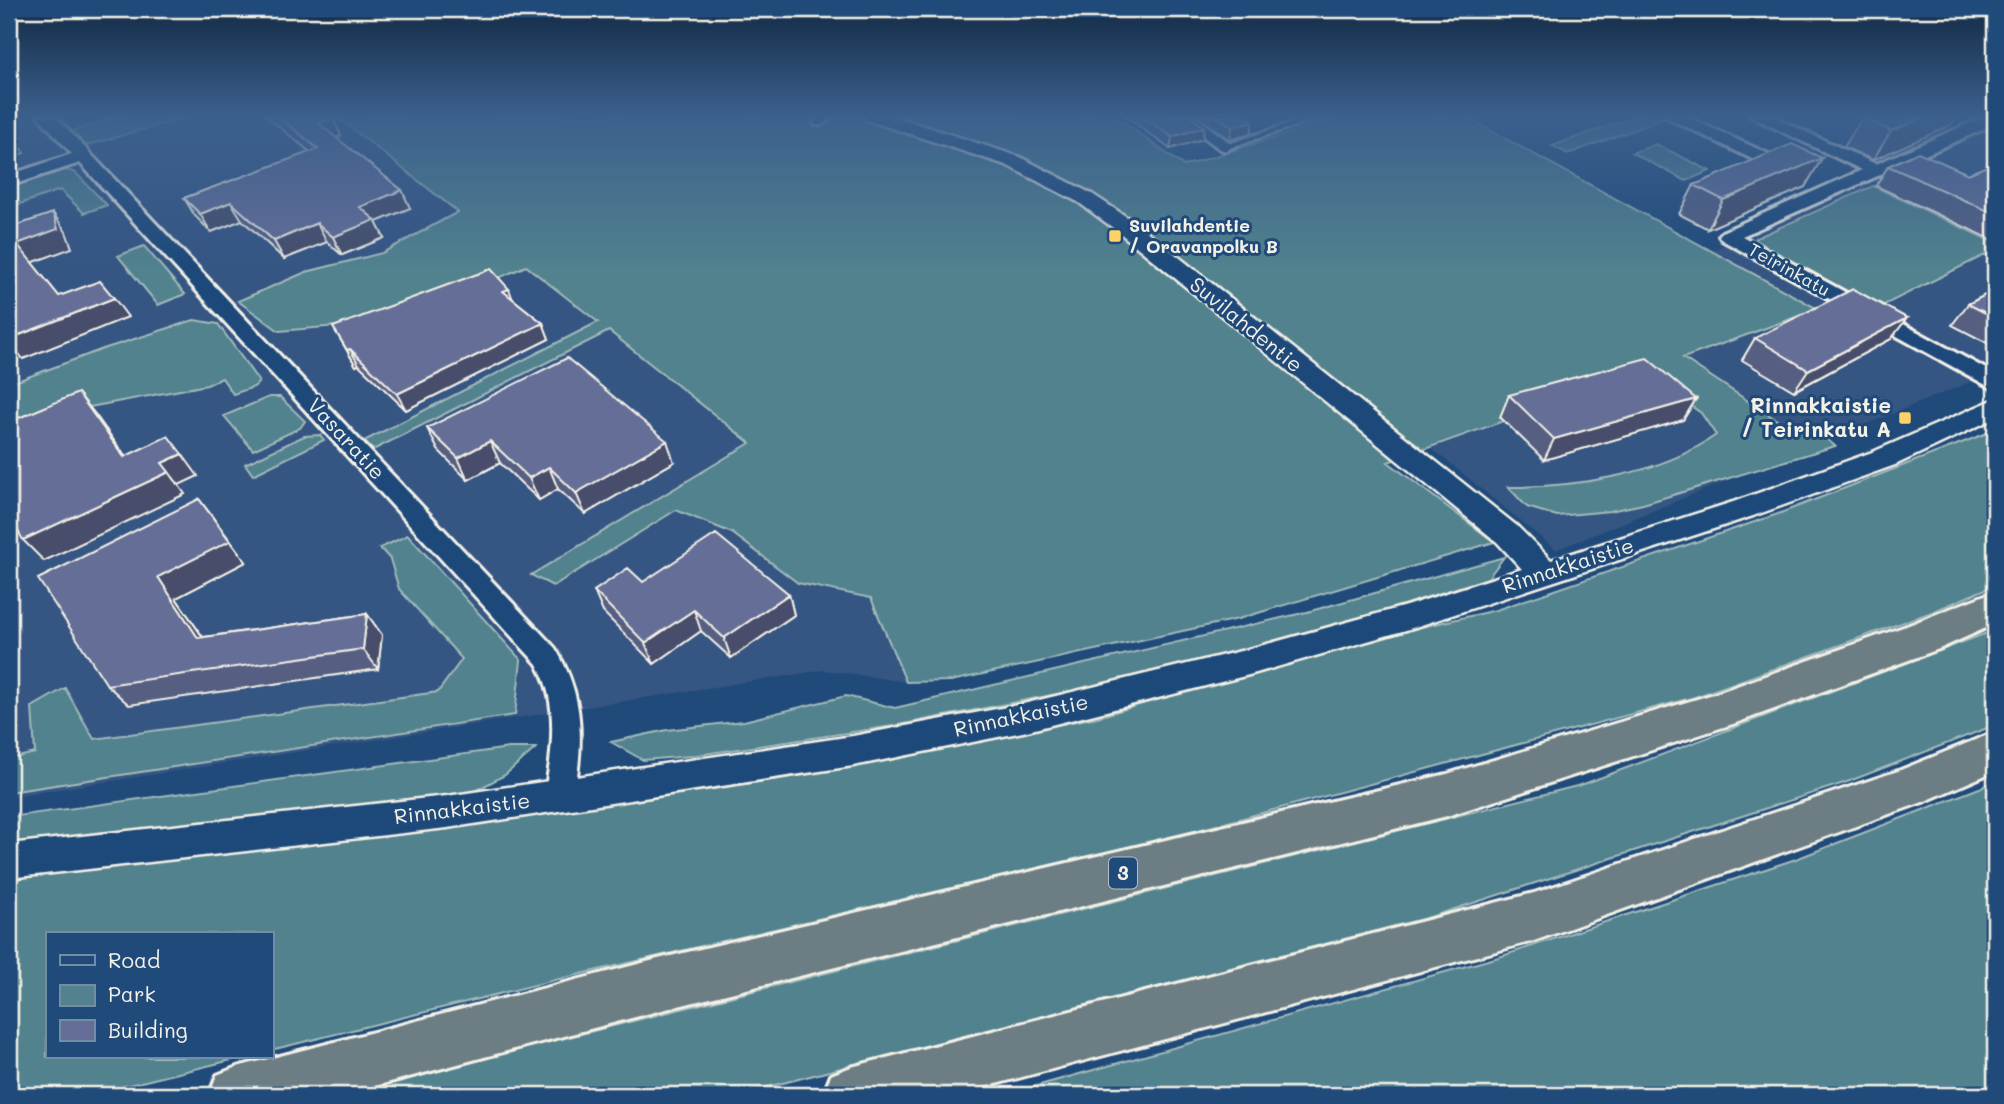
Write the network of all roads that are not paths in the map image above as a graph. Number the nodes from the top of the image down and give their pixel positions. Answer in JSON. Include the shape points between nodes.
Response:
{"nodes":[{"id":1,"x":49,"y":168,"type":"edge"},
{"id":2,"x":95,"y":168,"type":"edge"},
{"id":3,"x":1026,"y":168,"type":"edge"},
{"id":4,"x":1783,"y":168,"type":"edge"},
{"id":5,"x":1869,"y":168,"type":"edge"},
{"id":6,"x":1885,"y":168,"type":"edge"},
{"id":7,"x":1877,"y":171,"type":"junction"},
{"id":8,"x":9,"y":181,"type":"edge"},
{"id":9,"x":1831,"y":190,"type":"junction"},
{"id":10,"x":1995,"y":383,"type":"edge"},
{"id":11,"x":1995,"y":408,"type":"edge"},
{"id":12,"x":1545,"y":573,"type":"junction"},
{"id":13,"x":1995,"y":607,"type":"edge"},
{"id":14,"x":1995,"y":751,"type":"edge"},
{"id":15,"x":560,"y":796,"type":"junction"},
{"id":16,"x":9,"y":861,"type":"edge"},
{"id":17,"x":237,"y":1095,"type":"edge"},
{"id":18,"x":851,"y":1095,"type":"edge"}],
"edges":[{"from":1,"to":8,"type":"street"},
{"from":2,"to":15,"type":"street","name":"Vasaratie","via":[[546,656],[567,703]]},
{"from":3,"to":12,"type":"street","name":"Suvilahdentie","via":[[1085,198],[1128,228],[1507,534]]},
{"from":4,"to":9,"type":"street"},
{"from":5,"to":7,"type":"street"},
{"from":6,"to":7,"type":"street","name":"Teirinkatu"},
{"from":7,"to":9,"type":"street","name":"Teirinkatu"},
{"from":9,"to":10,"type":"street","name":"Teirinkatu","via":[[1728,236]]},
{"from":11,"to":12,"type":"street","name":"Rinnakkaistie","via":[[1885,458]]},
{"from":12,"to":15,"type":"street","name":"Rinnakkaistie","via":[[1249,662],[1023,718],[853,751]]},
{"from":13,"to":17,"type":"highway","number":"3","via":[[1718,711],[1447,795],[658,985]]},
{"from":14,"to":18,"type":"highway","via":[[1907,788],[1534,917]]},
{"from":15,"to":16,"type":"street","name":"Rinnakkaistie"}]}
